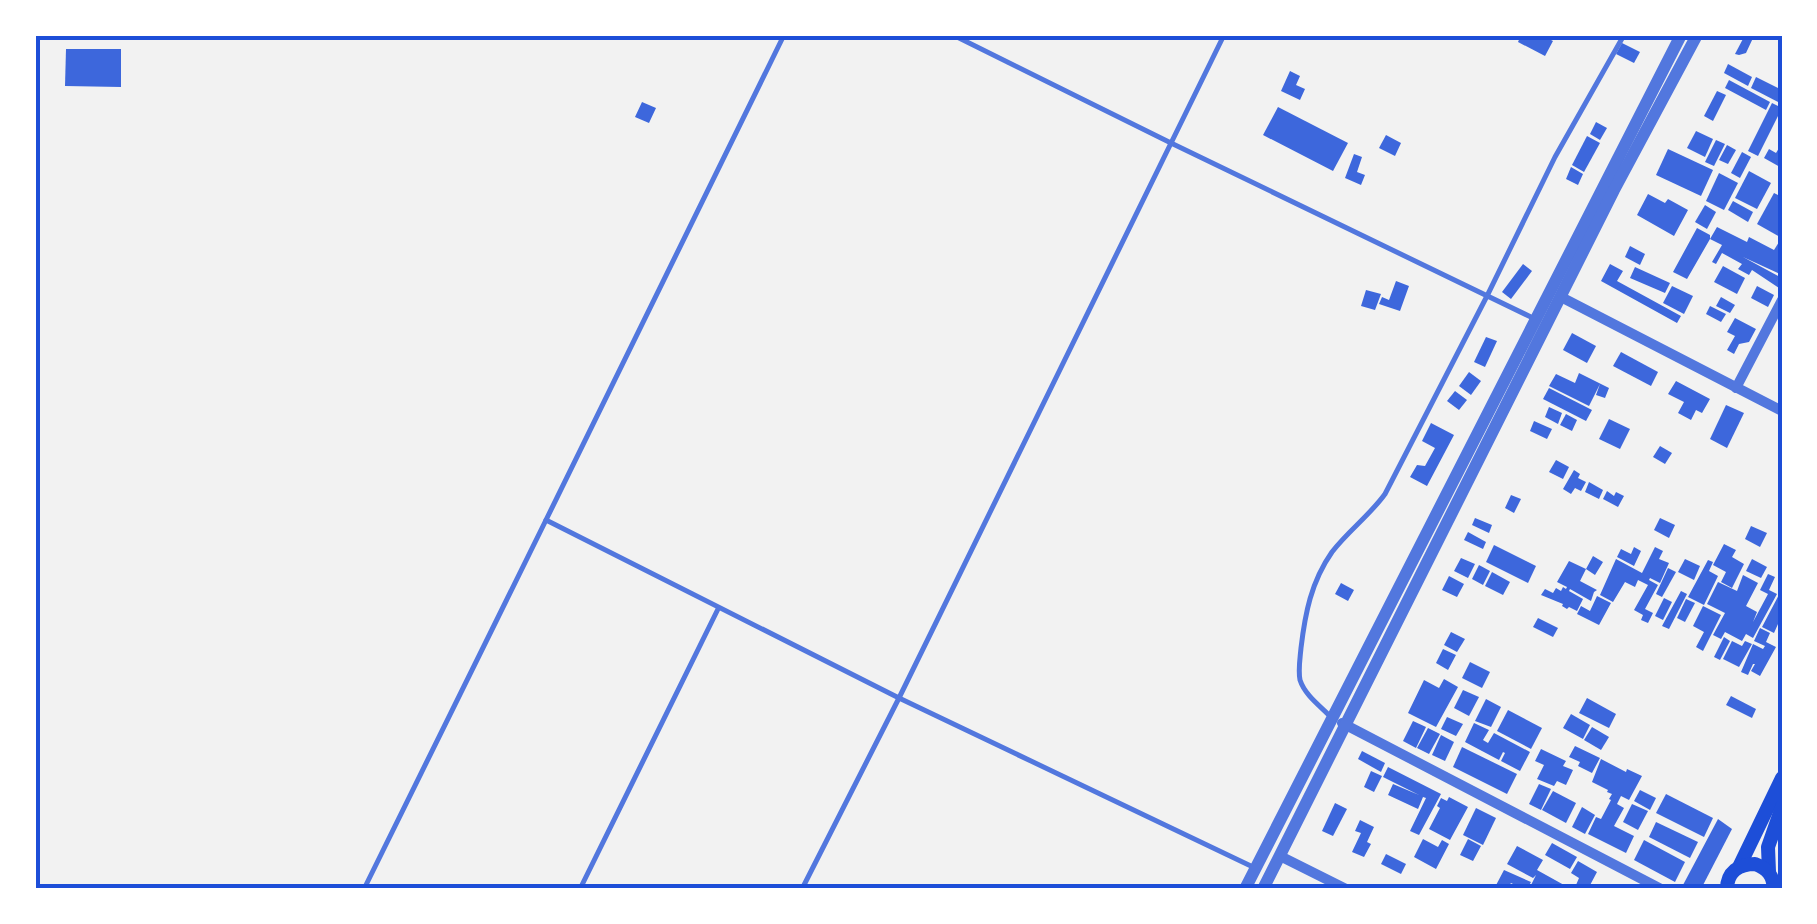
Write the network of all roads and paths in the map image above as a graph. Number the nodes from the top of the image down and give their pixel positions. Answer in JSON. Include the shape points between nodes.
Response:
{"nodes":[{"id":1,"x":784,"y":35,"type":"edge"},
{"id":2,"x":953,"y":35,"type":"edge"},
{"id":3,"x":1224,"y":35,"type":"edge"},
{"id":4,"x":1624,"y":35,"type":"edge"},
{"id":5,"x":1681,"y":35,"type":"edge"},
{"id":6,"x":1697,"y":35,"type":"edge"},
{"id":7,"x":1170,"y":143,"type":"junction"},
{"id":8,"x":1487,"y":296,"type":"junction"},
{"id":9,"x":1561,"y":297,"type":"junction"},
{"id":10,"x":1782,"y":300,"type":"edge"},
{"id":11,"x":1536,"y":320,"type":"junction"},
{"id":12,"x":1736,"y":388,"type":"junction"},
{"id":13,"x":1782,"y":411,"type":"edge"},
{"id":14,"x":546,"y":520,"type":"junction"},
{"id":15,"x":718,"y":608,"type":"junction"},
{"id":16,"x":899,"y":698,"type":"junction"},
{"id":17,"x":1332,"y":718,"type":"junction"},
{"id":18,"x":1346,"y":725,"type":"junction"},
{"id":19,"x":1782,"y":778,"type":"edge"},
{"id":20,"x":1782,"y":807,"type":"edge"},
{"id":21,"x":1280,"y":856,"type":"junction"},
{"id":22,"x":1739,"y":866,"type":"junction"},
{"id":23,"x":1256,"y":868,"type":"junction"},
{"id":24,"x":1775,"y":882,"type":"edge"},
{"id":25,"x":364,"y":889,"type":"edge"},
{"id":26,"x":580,"y":889,"type":"edge"},
{"id":27,"x":802,"y":889,"type":"edge"},
{"id":28,"x":1246,"y":889,"type":"edge"},
{"id":29,"x":1263,"y":889,"type":"edge"},
{"id":30,"x":1346,"y":889,"type":"edge"},
{"id":31,"x":1662,"y":889,"type":"edge"},
{"id":32,"x":1727,"y":889,"type":"edge"}],
"edges":[{"from":1,"to":14,"type":"lane"},
{"from":2,"to":7,"type":"lane"},
{"from":3,"to":7,"type":"lane"},
{"from":4,"to":8,"type":"lane"},
{"from":5,"to":11,"type":"street"},
{"from":6,"to":9,"type":"street"},
{"from":7,"to":8,"type":"lane"},
{"from":7,"to":16,"type":"lane"},
{"from":8,"to":11,"type":"lane"},
{"from":8,"to":17,"type":"lane","via":[[1385,494],[1334,549],[1306,605],[1300,681]]},
{"from":9,"to":12,"type":"street"},
{"from":9,"to":18,"type":"street"},
{"from":10,"to":12,"type":"street"},
{"from":11,"to":17,"type":"street"},
{"from":12,"to":13,"type":"street"},
{"from":14,"to":15,"type":"lane"},
{"from":14,"to":25,"type":"lane"},
{"from":15,"to":16,"type":"lane"},
{"from":15,"to":26,"type":"lane"},
{"from":16,"to":23,"type":"lane"},
{"from":16,"to":27,"type":"lane"},
{"from":17,"to":18,"type":"street"},
{"from":17,"to":23,"type":"street"},
{"from":18,"to":21,"type":"street"},
{"from":18,"to":31,"type":"street"},
{"from":19,"to":22,"type":"main road"},
{"from":20,"to":24,"type":"main road","via":[[1768,847]]},
{"from":21,"to":29,"type":"street"},
{"from":21,"to":30,"type":"street"},
{"from":22,"to":24,"type":"main road","via":[[1755,864]]},
{"from":22,"to":32,"type":"main road"},
{"from":23,"to":28,"type":"street"}]}
